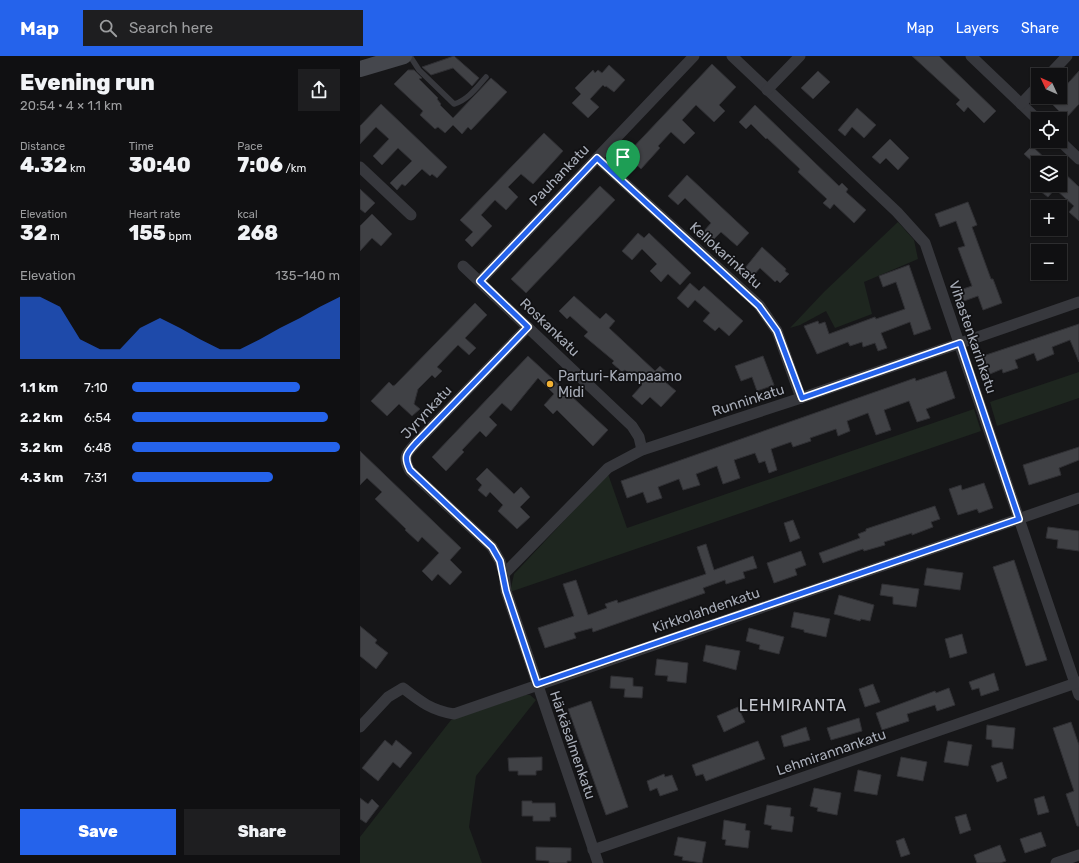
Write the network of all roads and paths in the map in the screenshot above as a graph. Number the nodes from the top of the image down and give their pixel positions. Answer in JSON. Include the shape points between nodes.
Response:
{"nodes":[{"id":1,"x":404,"y":56,"type":"edge"},
{"id":2,"x":410,"y":56,"type":"edge"},
{"id":3,"x":694,"y":56,"type":"edge"},
{"id":4,"x":732,"y":56,"type":"edge"},
{"id":5,"x":800,"y":56,"type":"edge"},
{"id":6,"x":971,"y":56,"type":"edge"},
{"id":7,"x":1067,"y":56,"type":"edge"},
{"id":8,"x":1056,"y":68,"type":"edge"},
{"id":9,"x":360,"y":69,"type":"edge"},
{"id":10,"x":486,"y":77,"type":"dead end"},
{"id":11,"x":768,"y":90,"type":"junction"},
{"id":12,"x":1031,"y":93,"type":"edge"},
{"id":13,"x":1021,"y":104,"type":"junction"},
{"id":14,"x":1031,"y":113,"type":"edge"},
{"id":15,"x":1067,"y":148,"type":"edge"},
{"id":16,"x":597,"y":158,"type":"junction"},
{"id":17,"x":1079,"y":159,"type":"edge"},
{"id":18,"x":360,"y":167,"type":"edge"},
{"id":19,"x":411,"y":215,"type":"dead end"},
{"id":20,"x":463,"y":266,"type":"dead end"},
{"id":21,"x":480,"y":281,"type":"junction"},
{"id":22,"x":1079,"y":302,"type":"edge"},
{"id":23,"x":528,"y":327,"type":"junction"},
{"id":24,"x":960,"y":343,"type":"junction"},
{"id":25,"x":802,"y":398,"type":"junction"},
{"id":26,"x":642,"y":450,"type":"junction"},
{"id":27,"x":1079,"y":498,"type":"edge"},
{"id":28,"x":1019,"y":519,"type":"junction"},
{"id":29,"x":504,"y":574,"type":"junction"},
{"id":30,"x":1077,"y":683,"type":"edge"},
{"id":31,"x":537,"y":684,"type":"junction"},
{"id":32,"x":1079,"y":695,"type":"edge"},
{"id":33,"x":362,"y":721,"type":"edge"},
{"id":34,"x":593,"y":850,"type":"junction"},
{"id":35,"x":1079,"y":855,"type":"edge"},
{"id":36,"x":598,"y":863,"type":"edge"},
{"id":37,"x":1056,"y":863,"type":"edge"}],
"edges":[{"from":1,"to":9,"type":"street"},
{"from":2,"to":10,"type":"lane","via":[[419,70],[454,104],[469,96]]},
{"from":3,"to":16,"type":"street","name":"Pauhankatu"},
{"from":4,"to":11,"type":"street","name":"Vihastenkarinkatu"},
{"from":5,"to":11,"type":"street"},
{"from":6,"to":13,"type":"street"},
{"from":7,"to":8,"type":"street"},
{"from":11,"to":24,"type":"street","name":"Vihastenkarinkatu","via":[[897,212],[925,243]]},
{"from":12,"to":13,"type":"street"},
{"from":13,"to":14,"type":"street"},
{"from":15,"to":17,"type":"street"},
{"from":16,"to":21,"type":"street","name":"Pauhankatu"},
{"from":16,"to":25,"type":"street","name":"Kellokarinkatu","via":[[759,306],[777,331]]},
{"from":18,"to":19,"type":"street"},
{"from":20,"to":21,"type":"street","name":"Roskankatu"},
{"from":21,"to":23,"type":"street","name":"Roskankatu"},
{"from":22,"to":24,"type":"street","name":"Runninkatu"},
{"from":23,"to":26,"type":"street","name":"Roskankatu","via":[[632,426],[639,437]]},
{"from":23,"to":29,"type":"street","name":"Jyrynkatu","via":[[417,442],[407,454],[406,462],[410,470],[492,547]]},
{"from":24,"to":25,"type":"street","name":"Runninkatu"},
{"from":24,"to":28,"type":"street","name":"Vihastenkarinkatu"},
{"from":25,"to":26,"type":"street","name":"Runninkatu"},
{"from":26,"to":29,"type":"street","name":"Runninkatu","via":[[603,472]]},
{"from":27,"to":28,"type":"street","name":"Kirkkolahdenkatu"},
{"from":28,"to":30,"type":"street","name":"Vihastenkarinkatu"},
{"from":28,"to":31,"type":"street","name":"Kirkkolahdenkatu"},
{"from":29,"to":31,"type":"street","name":"Härkäsalmenkatu","via":[[506,591]]},
{"from":30,"to":32,"type":"street","name":"Vihastenkarinkatu"},
{"from":30,"to":34,"type":"street","name":"Lehmirannankatu"},
{"from":31,"to":33,"type":"street","name":"Kirkkolahdenkatu","via":[[454,714],[425,706],[403,688],[388,696]]},
{"from":31,"to":34,"type":"street","name":"Härkäsalmenkatu"},
{"from":34,"to":36,"type":"street","name":"Härkäsalmenkatu"},
{"from":35,"to":37,"type":"street"}]}
